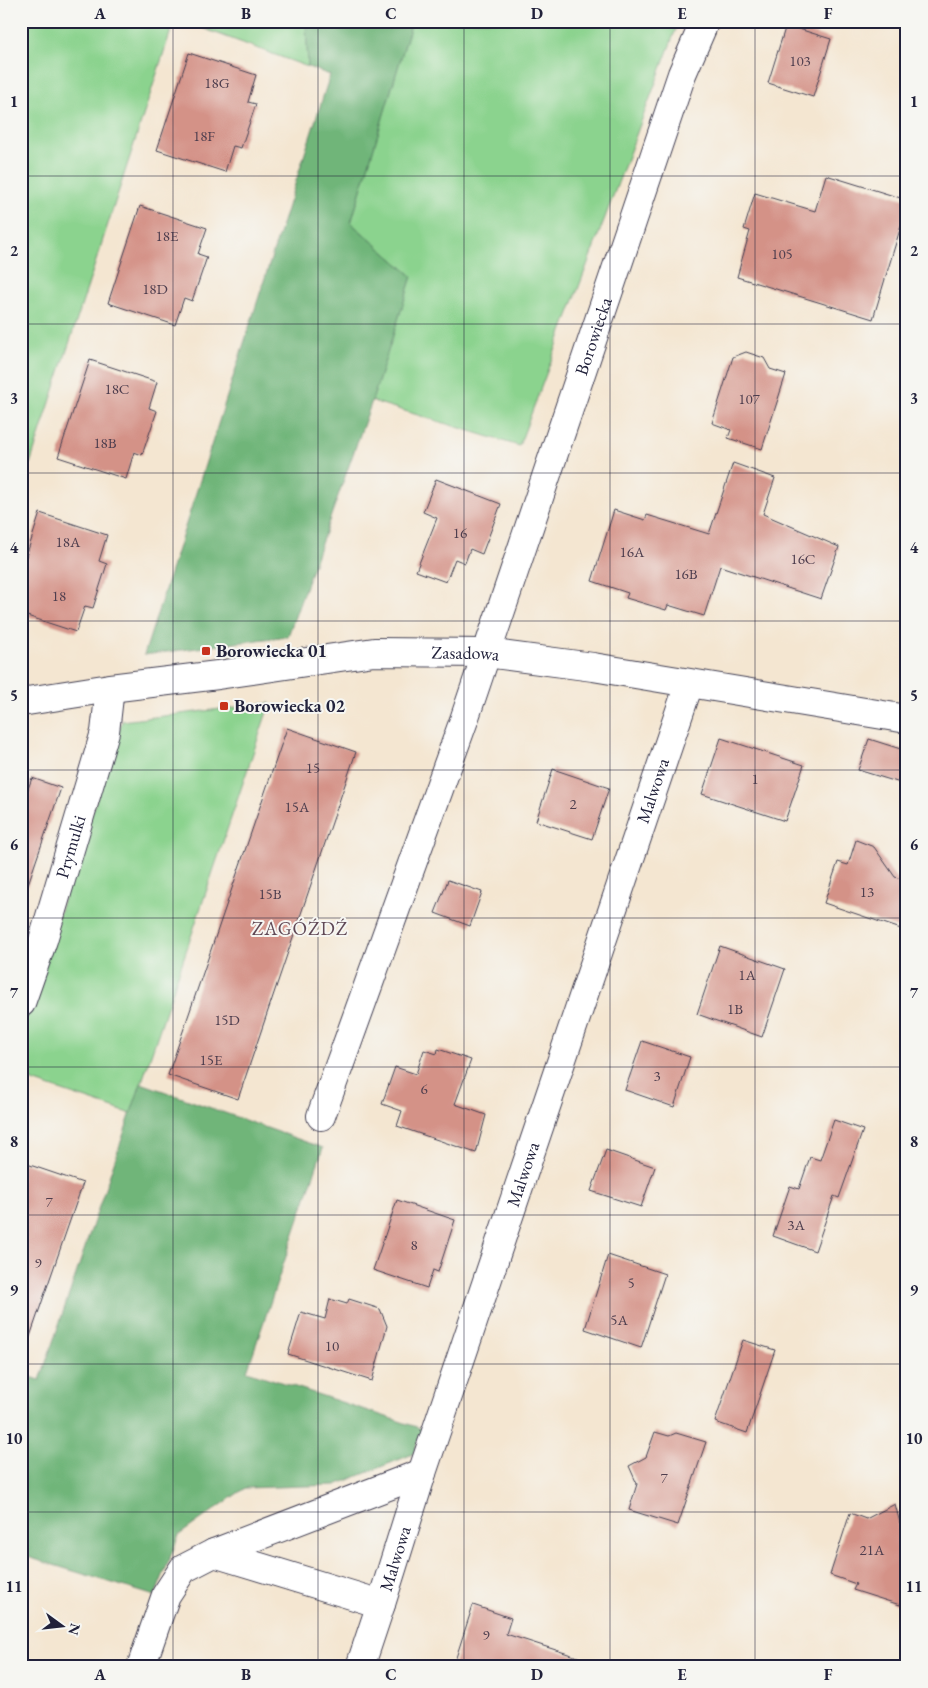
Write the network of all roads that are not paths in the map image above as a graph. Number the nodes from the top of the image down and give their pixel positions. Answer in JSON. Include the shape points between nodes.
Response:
{"nodes":[{"id":1,"x":705,"y":21,"type":"edge"},
{"id":2,"x":486,"y":654,"type":"junction"},
{"id":3,"x":689,"y":684,"type":"junction"},
{"id":4,"x":110,"y":688,"type":"junction"},
{"id":5,"x":21,"y":702,"type":"edge"},
{"id":6,"x":907,"y":719,"type":"edge"},
{"id":7,"x":21,"y":1003,"type":"edge"},
{"id":8,"x":321,"y":1116,"type":"dead end"},
{"id":9,"x":422,"y":1473,"type":"junction"},
{"id":10,"x":214,"y":1552,"type":"junction"},
{"id":11,"x":381,"y":1604,"type":"junction"},
{"id":12,"x":141,"y":1667,"type":"edge"},
{"id":13,"x":360,"y":1667,"type":"edge"}],
"edges":[{"from":1,"to":2,"type":"street","name":"Borowiecka","via":[[682,74]]},
{"from":2,"to":3,"type":"street","name":"Zasadowa","via":[[593,667]]},
{"from":2,"to":4,"type":"street","name":"Zasadowa","via":[[374,652]]},
{"from":2,"to":8,"type":"street","name":"Borowiecka"},
{"from":3,"to":6,"type":"street","name":"Zasadowa"},
{"from":3,"to":9,"type":"street","name":"Malwowa"},
{"from":4,"to":5,"type":"street","name":"Zasadowa"},
{"from":4,"to":7,"type":"street","name":"Prymulki","via":[[105,732]]},
{"from":9,"to":10,"type":"street"},
{"from":9,"to":11,"type":"street","name":"Malwowa"},
{"from":10,"to":11,"type":"street"},
{"from":10,"to":12,"type":"street","via":[[183,1569],[166,1595]]},
{"from":11,"to":13,"type":"street","name":"Malwowa"}]}
